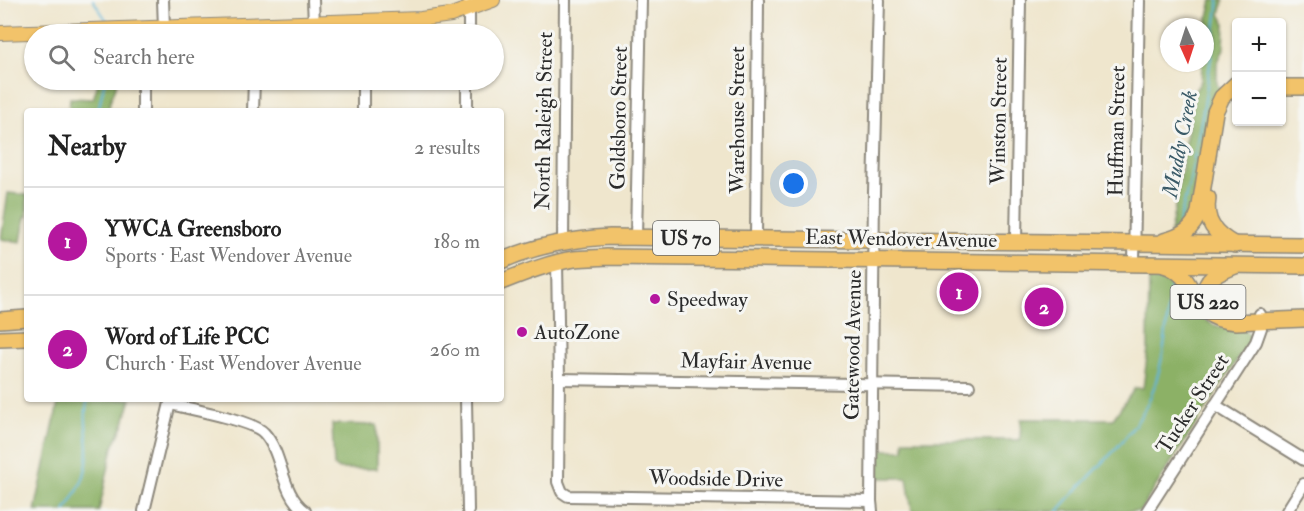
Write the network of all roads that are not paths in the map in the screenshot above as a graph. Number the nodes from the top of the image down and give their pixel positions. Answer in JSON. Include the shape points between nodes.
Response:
{"nodes":[{"id":1,"x":163,"y":0,"type":"edge"},
{"id":2,"x":314,"y":0,"type":"edge"},
{"id":3,"x":493,"y":0,"type":"edge"},
{"id":4,"x":565,"y":0,"type":"edge"},
{"id":5,"x":641,"y":0,"type":"edge"},
{"id":6,"x":758,"y":0,"type":"edge"},
{"id":7,"x":879,"y":0,"type":"edge"},
{"id":8,"x":1020,"y":0,"type":"edge"},
{"id":9,"x":1139,"y":0,"type":"edge"},
{"id":10,"x":469,"y":5,"type":"edge"},
{"id":11,"x":315,"y":23,"type":"junction"},
{"id":12,"x":165,"y":24,"type":"edge"},
{"id":13,"x":306,"y":24,"type":"edge"},
{"id":14,"x":325,"y":24,"type":"edge"},
{"id":15,"x":392,"y":24,"type":"edge"},
{"id":16,"x":469,"y":24,"type":"edge"},
{"id":17,"x":0,"y":33,"type":"edge"},
{"id":18,"x":24,"y":33,"type":"edge"},
{"id":19,"x":1286,"y":79,"type":"edge"},
{"id":20,"x":1304,"y":79,"type":"edge"},
{"id":21,"x":1286,"y":87,"type":"edge"},
{"id":22,"x":1304,"y":87,"type":"edge"},
{"id":23,"x":1232,"y":88,"type":"edge"},
{"id":24,"x":143,"y":90,"type":"edge"},
{"id":25,"x":254,"y":90,"type":"edge"},
{"id":26,"x":363,"y":90,"type":"edge"},
{"id":27,"x":467,"y":90,"type":"edge"},
{"id":28,"x":1232,"y":98,"type":"edge"},
{"id":29,"x":143,"y":108,"type":"edge"},
{"id":30,"x":253,"y":108,"type":"edge"},
{"id":31,"x":363,"y":108,"type":"edge"},
{"id":32,"x":467,"y":108,"type":"edge"},
{"id":33,"x":636,"y":237,"type":"junction"},
{"id":34,"x":756,"y":240,"type":"junction"},
{"id":35,"x":874,"y":241,"type":"junction"},
{"id":36,"x":562,"y":242,"type":"junction"},
{"id":37,"x":1016,"y":242,"type":"junction"},
{"id":38,"x":1135,"y":244,"type":"junction"},
{"id":39,"x":1154,"y":245,"type":"junction"},
{"id":40,"x":1235,"y":245,"type":"junction"},
{"id":41,"x":1304,"y":245,"type":"edge"},
{"id":42,"x":504,"y":260,"type":"edge"},
{"id":43,"x":873,"y":260,"type":"junction"},
{"id":44,"x":1134,"y":262,"type":"junction"},
{"id":45,"x":557,"y":263,"type":"junction"},
{"id":46,"x":1158,"y":263,"type":"junction"},
{"id":47,"x":1239,"y":264,"type":"junction"},
{"id":48,"x":1304,"y":266,"type":"edge"},
{"id":49,"x":504,"y":281,"type":"edge"},
{"id":50,"x":1304,"y":311,"type":"edge"},
{"id":51,"x":24,"y":318,"type":"edge"},
{"id":52,"x":1260,"y":318,"type":"junction"},
{"id":53,"x":1304,"y":319,"type":"edge"},
{"id":54,"x":0,"y":320,"type":"edge"},
{"id":55,"x":24,"y":338,"type":"edge"},
{"id":56,"x":0,"y":339,"type":"edge"},
{"id":57,"x":559,"y":379,"type":"junction"},
{"id":58,"x":872,"y":384,"type":"junction"},
{"id":59,"x":969,"y":386,"type":"dead end"},
{"id":60,"x":171,"y":402,"type":"edge"},
{"id":61,"x":466,"y":402,"type":"edge"},
{"id":62,"x":1215,"y":405,"type":"junction"},
{"id":63,"x":1304,"y":460,"type":"edge"},
{"id":64,"x":1304,"y":484,"type":"edge"},
{"id":65,"x":872,"y":506,"type":"edge"},
{"id":66,"x":144,"y":511,"type":"edge"},
{"id":67,"x":305,"y":511,"type":"edge"},
{"id":68,"x":468,"y":511,"type":"edge"},
{"id":69,"x":1148,"y":511,"type":"edge"},
{"id":70,"x":1287,"y":511,"type":"edge"}],
"edges":[{"from":1,"to":12,"type":"street"},
{"from":2,"to":11,"type":"street"},
{"from":3,"to":10,"type":"main road"},
{"from":4,"to":36,"type":"street","name":"North Raleigh Street"},
{"from":5,"to":33,"type":"street","name":"Goldsboro Street"},
{"from":6,"to":34,"type":"street","name":"Warehouse Street"},
{"from":7,"to":35,"type":"street","name":"Gatewood Avenue"},
{"from":8,"to":37,"type":"street","name":"Winston Street"},
{"from":9,"to":38,"type":"street","name":"Huffman Street"},
{"from":10,"to":15,"type":"main road","via":[[435,18]]},
{"from":10,"to":16,"type":"street"},
{"from":11,"to":13,"type":"main road"},
{"from":11,"to":14,"type":"main road"},
{"from":17,"to":18,"type":"main road"},
{"from":19,"to":20,"type":"highway"},
{"from":21,"to":22,"type":"highway"},
{"from":23,"to":39,"type":"highway","via":[[1215,112],[1196,220],[1184,234]]},
{"from":24,"to":29,"type":"street"},
{"from":25,"to":30,"type":"street"},
{"from":26,"to":31,"type":"street"},
{"from":27,"to":32,"type":"street"},
{"from":28,"to":40,"type":"highway","via":[[1223,113],[1206,209],[1216,232]]},
{"from":33,"to":34,"type":"highway","name":"East Wendover Avenue","number":"US 70"},
{"from":33,"to":36,"type":"highway","name":"East Wendover Avenue","number":"US 70"},
{"from":34,"to":35,"type":"highway","name":"East Wendover Avenue","number":"US 70"},
{"from":35,"to":37,"type":"highway","name":"East Wendover Avenue","number":"US 70"},
{"from":35,"to":43,"type":"street","name":"Gatewood Avenue"},
{"from":36,"to":42,"type":"highway","name":"East Wendover Avenue","number":"US 70"},
{"from":37,"to":38,"type":"highway","name":"East Wendover Avenue","number":"US 70"},
{"from":38,"to":39,"type":"highway","name":"East Wendover Avenue","number":"US 70"},
{"from":38,"to":44,"type":"street","name":"Huffman Street"},
{"from":39,"to":40,"type":"highway","name":"East Wendover Avenue","number":"US 70"},
{"from":40,"to":41,"type":"highway","name":"East Wendover Avenue","number":"US 70"},
{"from":43,"to":44,"type":"highway","name":"East Wendover Avenue","number":"US 70"},
{"from":43,"to":45,"type":"highway","name":"East Wendover Avenue","number":"US 70","via":[[615,257]]},
{"from":43,"to":58,"type":"street","name":"Gatewood Avenue"},
{"from":44,"to":46,"type":"highway","name":"East Wendover Avenue","number":"US 70"},
{"from":45,"to":49,"type":"highway","name":"East Wendover Avenue","number":"US 70"},
{"from":45,"to":57,"type":"street"},
{"from":46,"to":47,"type":"highway","name":"East Wendover Avenue","number":"US 70"},
{"from":46,"to":52,"type":"highway","via":[[1180,274],[1211,317],[1226,322]]},
{"from":47,"to":48,"type":"highway","name":"East Wendover Avenue","number":"US 70"},
{"from":47,"to":52,"type":"highway","number":"US 220","via":[[1209,280],[1204,290],[1208,303],[1225,314]]},
{"from":50,"to":52,"type":"highway","number":"US 220"},
{"from":51,"to":54,"type":"highway"},
{"from":52,"to":53,"type":"highway"},
{"from":52,"to":62,"type":"street","name":"Tucker Street","via":[[1256,342]]},
{"from":55,"to":56,"type":"highway"},
{"from":57,"to":58,"type":"street","name":"Mayfair Avenue"},
{"from":57,"to":65,"type":"street","name":"Woodside Drive","via":[[558,483],[568,496]]},
{"from":58,"to":59,"type":"street","name":"Mayfair Avenue"},
{"from":58,"to":65,"type":"street","name":"Gatewood Avenue"},
{"from":60,"to":66,"type":"street"},
{"from":60,"to":67,"type":"street","via":[[251,424],[263,431],[290,492]]},
{"from":61,"to":68,"type":"street"},
{"from":62,"to":63,"type":"street"},
{"from":62,"to":69,"type":"street","name":"Tucker Street"},
{"from":64,"to":70,"type":"street"}]}
